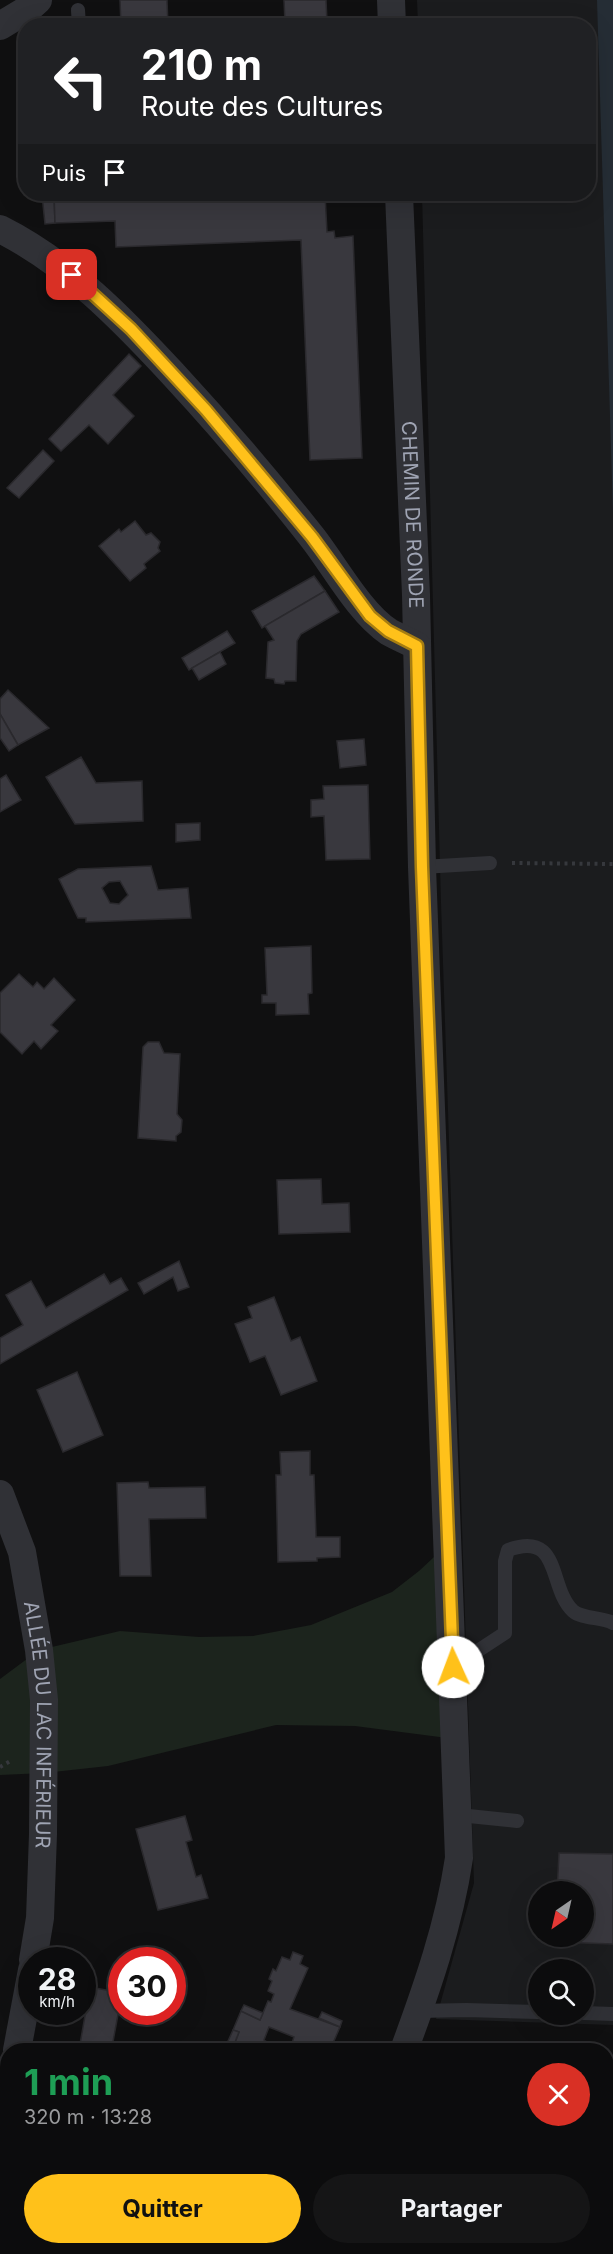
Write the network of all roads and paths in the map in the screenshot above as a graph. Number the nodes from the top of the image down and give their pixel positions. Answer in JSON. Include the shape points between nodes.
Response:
{"nodes":[{"id":1,"x":38,"y":0,"type":"edge"},
{"id":2,"x":391,"y":0,"type":"edge"},
{"id":3,"x":78,"y":10,"type":"dead end"},
{"id":4,"x":78,"y":18,"type":"edge"},
{"id":5,"x":392,"y":18,"type":"edge"},
{"id":6,"x":0,"y":26,"type":"edge"},
{"id":7,"x":399,"y":201,"type":"edge"},
{"id":8,"x":0,"y":229,"type":"edge"},
{"id":9,"x":417,"y":646,"type":"junction"},
{"id":10,"x":490,"y":863,"type":"joint"},
{"id":11,"x":613,"y":864,"type":"edge"},
{"id":12,"x":422,"y":867,"type":"junction"},
{"id":13,"x":0,"y":1494,"type":"edge"},
{"id":14,"x":613,"y":1623,"type":"edge"},
{"id":15,"x":453,"y":1667,"type":"junction"},
{"id":16,"x":459,"y":1815,"type":"junction"},
{"id":17,"x":517,"y":1821,"type":"dead end"},
{"id":18,"x":35,"y":1947,"type":"edge"},
{"id":19,"x":419,"y":2011,"type":"junction"},
{"id":20,"x":528,"y":2012,"type":"edge"},
{"id":21,"x":594,"y":2013,"type":"edge"},
{"id":22,"x":613,"y":2014,"type":"edge"},
{"id":23,"x":22,"y":2025,"type":"edge"},
{"id":24,"x":18,"y":2043,"type":"edge"},
{"id":25,"x":407,"y":2043,"type":"edge"}],
"edges":[{"from":1,"to":6,"type":"street"},
{"from":2,"to":5,"type":"street"},
{"from":3,"to":4,"type":"lane"},
{"from":7,"to":9,"type":"street","name":"CHEMIN DE RONDE"},
{"from":8,"to":9,"type":"street","via":[[72,275],[131,329],[206,410],[305,528],[370,616]]},
{"from":9,"to":12,"type":"street","name":"CHEMIN DE RONDE"},
{"from":10,"to":11,"type":"path"},
{"from":10,"to":12,"type":"lane"},
{"from":12,"to":15,"type":"street","name":"CHEMIN DE RONDE"},
{"from":13,"to":18,"type":"street","name":"ALLÉE DU LAC INFÉRIEUR","via":[[22,1552],[44,1700],[40,1918]]},
{"from":14,"to":15,"type":"lane","via":[[574,1613],[549,1558],[538,1548],[521,1545],[508,1550],[505,1561],[505,1633]]},
{"from":15,"to":16,"type":"street","name":"CHEMIN DE RONDE"},
{"from":16,"to":17,"type":"lane"},
{"from":16,"to":19,"type":"street","name":"CHEMIN DE RONDE","via":[[459,1858],[453,1896]]},
{"from":19,"to":20,"type":"lane"},
{"from":19,"to":25,"type":"street","name":"CHEMIN DE RONDE"},
{"from":21,"to":22,"type":"lane"},
{"from":23,"to":24,"type":"street"}]}
